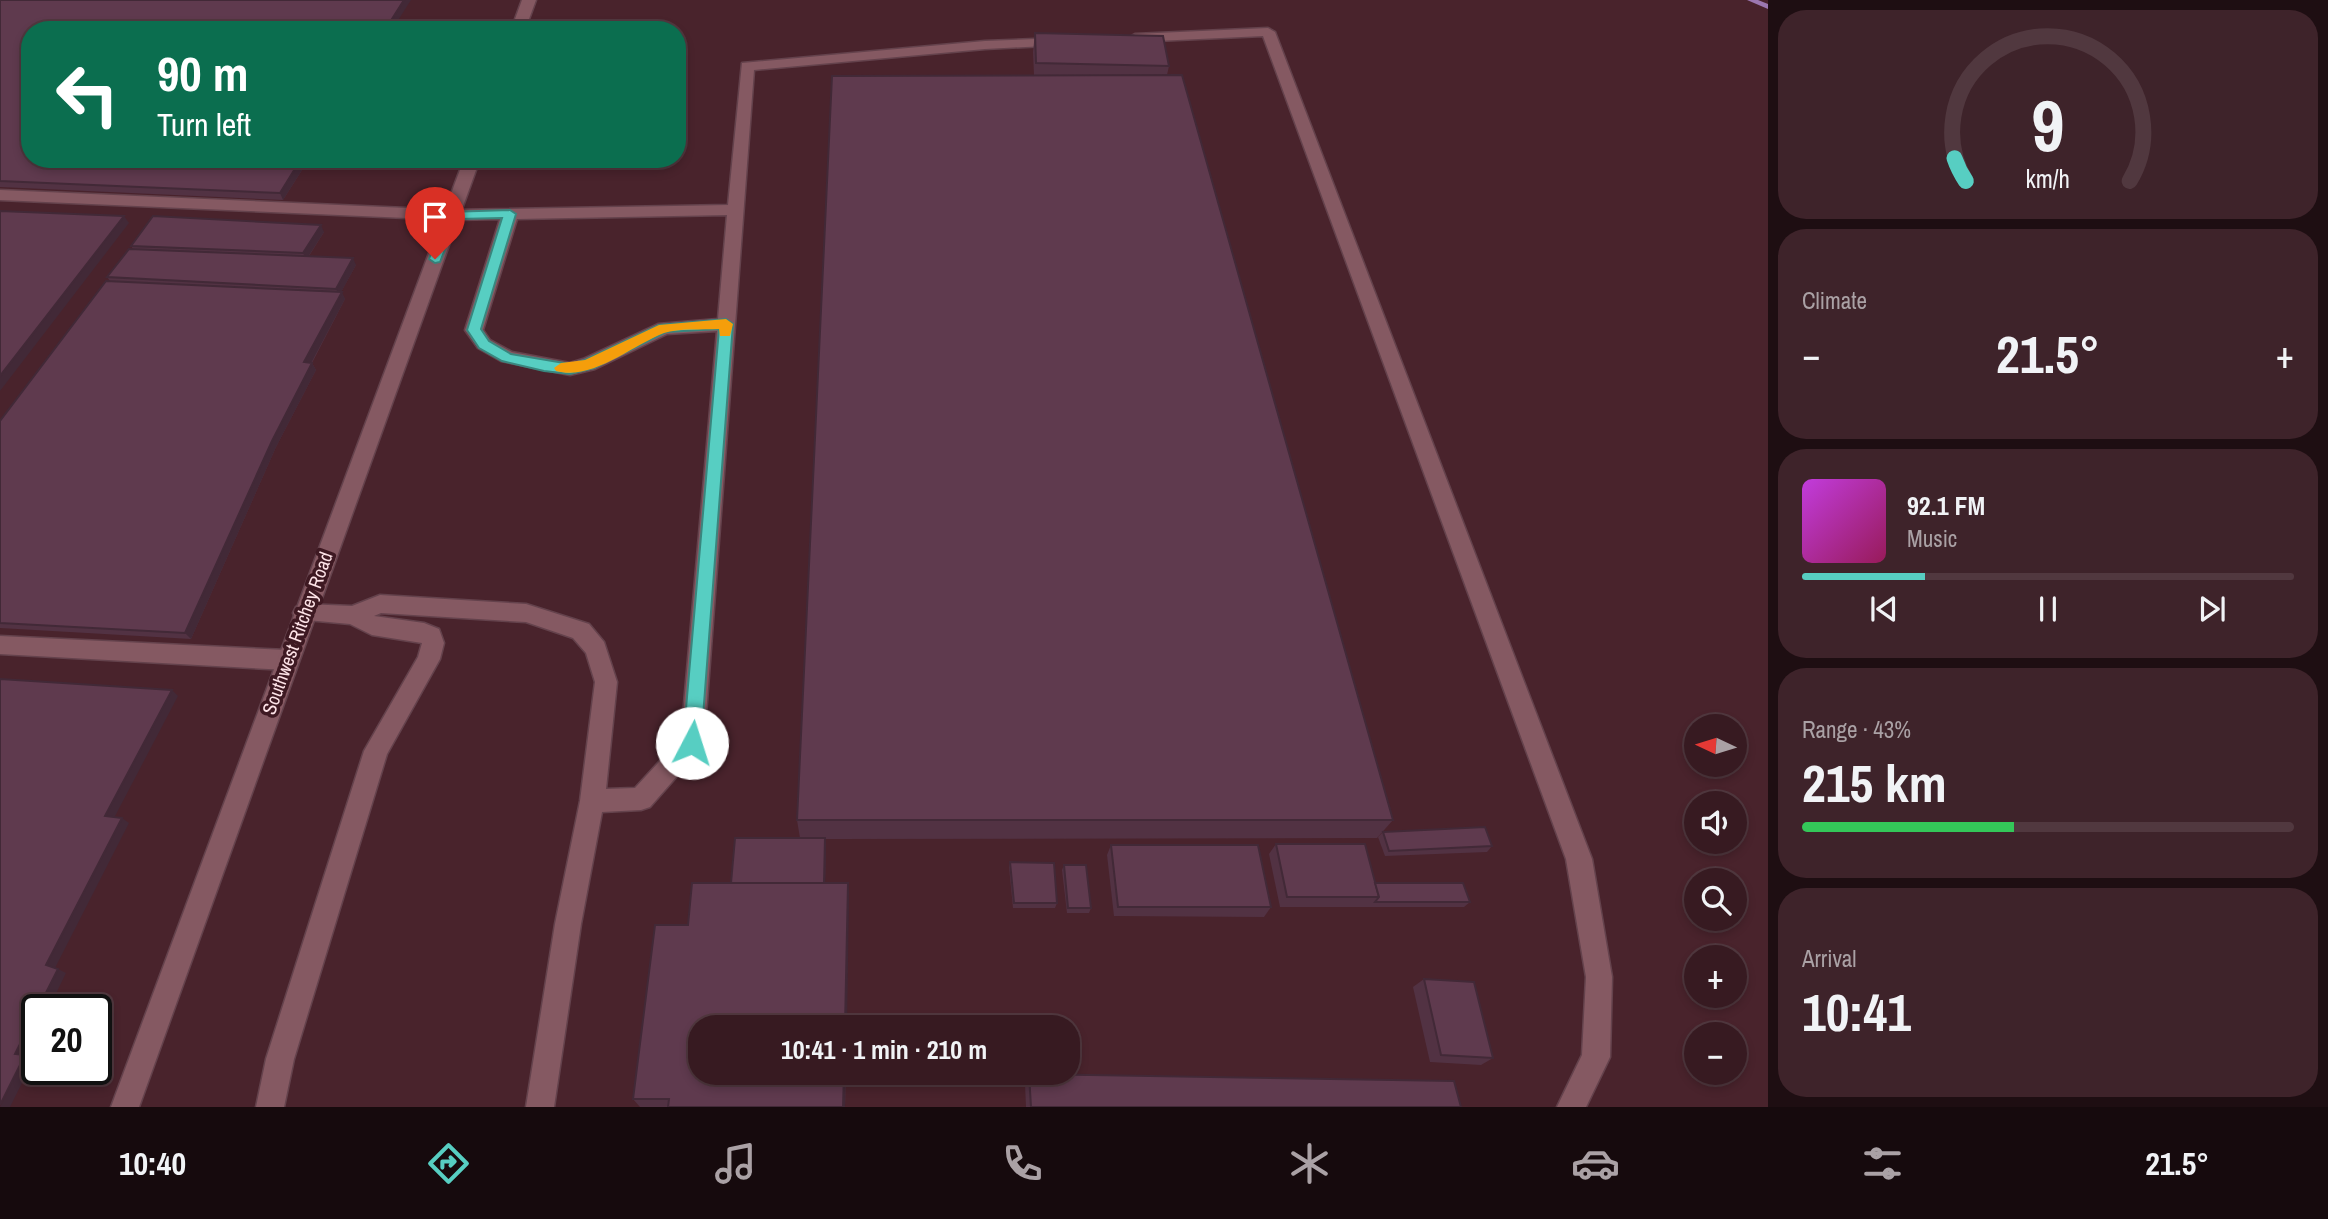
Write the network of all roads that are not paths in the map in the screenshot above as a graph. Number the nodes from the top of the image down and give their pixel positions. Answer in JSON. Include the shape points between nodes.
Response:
{"nodes":[{"id":1,"x":529,"y":0,"type":"edge"},
{"id":2,"x":521,"y":21,"type":"edge"},
{"id":3,"x":1120,"y":39,"type":"edge"},
{"id":4,"x":1079,"y":41,"type":"edge"},
{"id":5,"x":469,"y":168,"type":"edge"},
{"id":6,"x":0,"y":195,"type":"edge"},
{"id":7,"x":735,"y":210,"type":"junction"},
{"id":8,"x":510,"y":214,"type":"junction"},
{"id":9,"x":452,"y":215,"type":"junction"},
{"id":10,"x":726,"y":324,"type":"junction"},
{"id":11,"x":304,"y":613,"type":"junction"},
{"id":12,"x":353,"y":615,"type":"junction"},
{"id":13,"x":0,"y":645,"type":"edge"},
{"id":14,"x":287,"y":660,"type":"junction"},
{"id":15,"x":592,"y":801,"type":"junction"},
{"id":16,"x":125,"y":1107,"type":"edge"},
{"id":17,"x":270,"y":1107,"type":"edge"},
{"id":18,"x":540,"y":1107,"type":"edge"},
{"id":19,"x":1571,"y":1107,"type":"edge"}],
"edges":[{"from":1,"to":2,"type":"street"},
{"from":3,"to":19,"type":"street","via":[[1268,32],[1579,859],[1599,977],[1596,1057]]},
{"from":4,"to":7,"type":"street","via":[[747,66]]},
{"from":5,"to":9,"type":"street","name":"Southwest Ritchey Road"},
{"from":6,"to":9,"type":"street"},
{"from":7,"to":8,"type":"street"},
{"from":7,"to":10,"type":"street"},
{"from":8,"to":9,"type":"street"},
{"from":8,"to":10,"type":"street","via":[[474,330],[484,344],[507,357],[570,369],[664,328]]},
{"from":9,"to":11,"type":"street","name":"Southwest Ritchey Road"},
{"from":10,"to":15,"type":"street","via":[[692,743],[641,799]]},
{"from":11,"to":12,"type":"street"},
{"from":11,"to":14,"type":"street","name":"Southwest Ritchey Road"},
{"from":12,"to":15,"type":"street","via":[[380,604],[526,613],[581,631],[596,649],[606,682]]},
{"from":12,"to":17,"type":"street","via":[[372,626],[424,632],[433,643],[424,668],[376,751],[280,1059]]},
{"from":13,"to":14,"type":"street"},
{"from":14,"to":16,"type":"street","name":"Southwest Ritchey Road"},
{"from":15,"to":18,"type":"street"}]}
